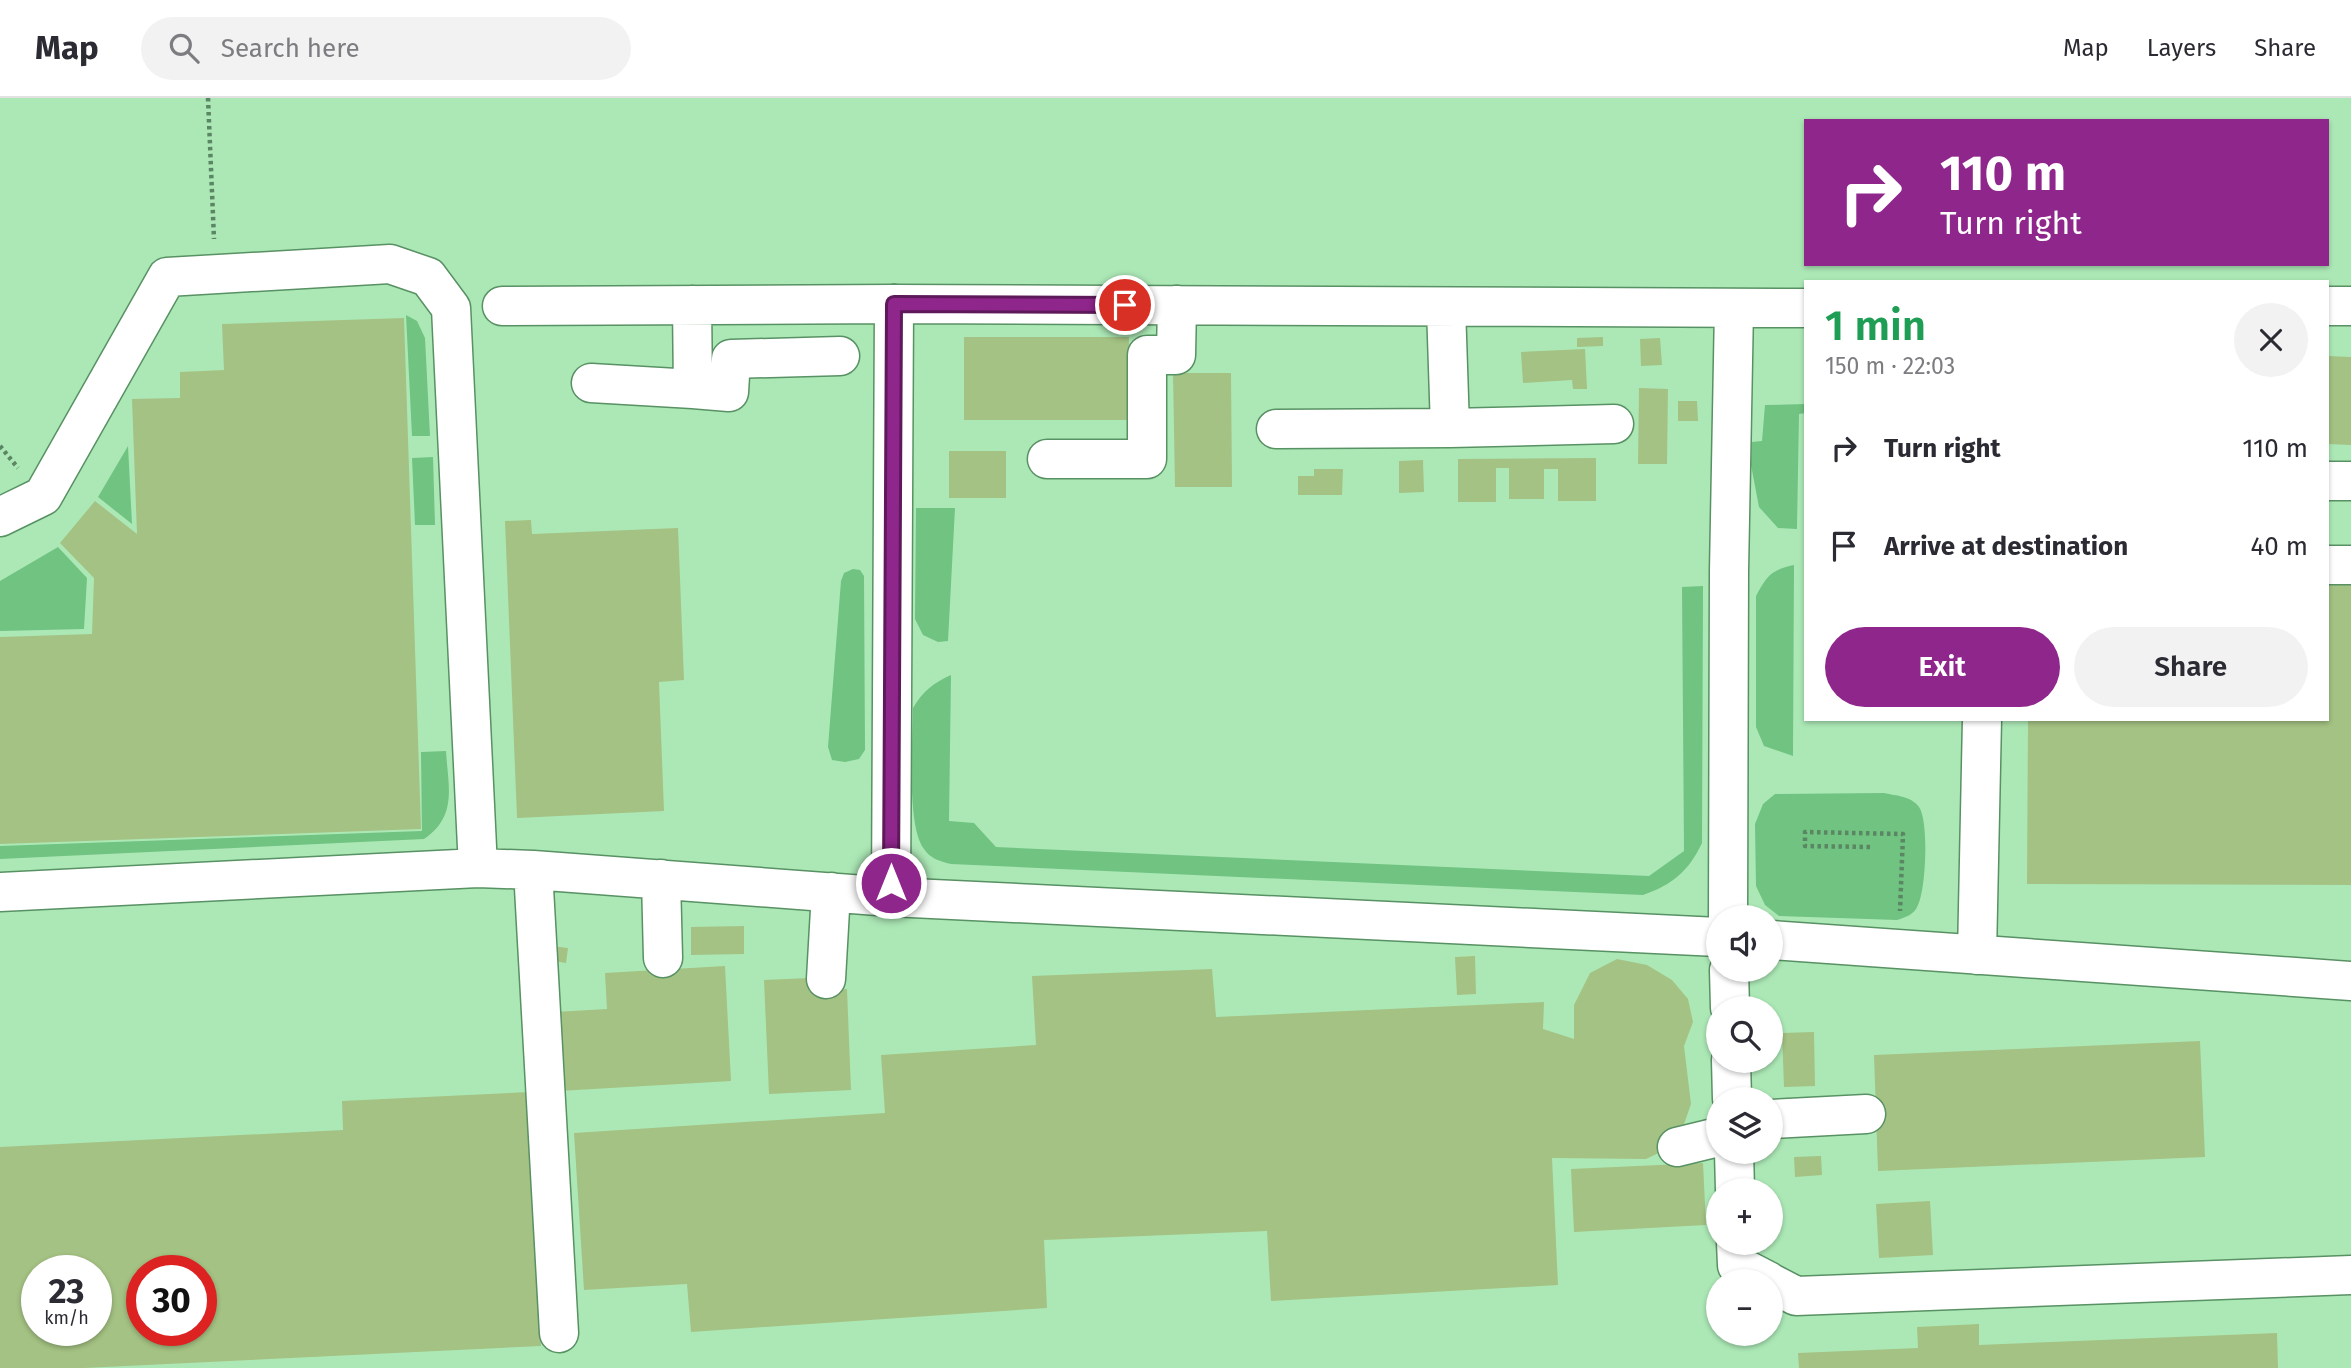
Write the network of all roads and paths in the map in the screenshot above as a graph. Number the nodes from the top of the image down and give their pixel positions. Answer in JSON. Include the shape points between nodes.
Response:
{"nodes":[{"id":1,"x":208,"y":98,"type":"edge"},
{"id":2,"x":215,"y":241,"type":"dead end"},
{"id":3,"x":692,"y":304,"type":"junction"},
{"id":4,"x":894,"y":304,"type":"junction"},
{"id":5,"x":1177,"y":305,"type":"junction"},
{"id":6,"x":502,"y":306,"type":"dead end"},
{"id":7,"x":2329,"y":306,"type":"edge"},
{"id":8,"x":2351,"y":306,"type":"edge"},
{"id":9,"x":1446,"y":307,"type":"junction"},
{"id":10,"x":1804,"y":307,"type":"edge"},
{"id":11,"x":1734,"y":308,"type":"junction"},
{"id":12,"x":840,"y":356,"type":"dead end"},
{"id":13,"x":591,"y":383,"type":"dead end"},
{"id":14,"x":693,"y":389,"type":"junction"},
{"id":15,"x":1614,"y":424,"type":"dead end"},
{"id":16,"x":1450,"y":428,"type":"junction"},
{"id":17,"x":1276,"y":429,"type":"dead end"},
{"id":18,"x":0,"y":446,"type":"edge"},
{"id":19,"x":1046,"y":459,"type":"dead end"},
{"id":20,"x":25,"y":476,"type":"dead end"},
{"id":21,"x":2329,"y":481,"type":"edge"},
{"id":22,"x":2351,"y":481,"type":"edge"},
{"id":23,"x":0,"y":517,"type":"edge"},
{"id":24,"x":2329,"y":565,"type":"edge"},
{"id":25,"x":2351,"y":565,"type":"edge"},
{"id":26,"x":1982,"y":721,"type":"edge"},
{"id":27,"x":1870,"y":847,"type":"dead end"},
{"id":28,"x":478,"y":868,"type":"junction"},
{"id":29,"x":533,"y":870,"type":"junction"},
{"id":30,"x":661,"y":879,"type":"junction"},
{"id":31,"x":0,"y":892,"type":"edge"},
{"id":32,"x":831,"y":892,"type":"junction"},
{"id":33,"x":891,"y":897,"type":"junction"},
{"id":34,"x":1728,"y":905,"type":"edge"},
{"id":35,"x":1900,"y":914,"type":"dead end"},
{"id":36,"x":1706,"y":936,"type":"edge"},
{"id":37,"x":1783,"y":941,"type":"edge"},
{"id":38,"x":1976,"y":955,"type":"junction"},
{"id":39,"x":663,"y":958,"type":"dead end"},
{"id":40,"x":826,"y":979,"type":"dead end"},
{"id":41,"x":2351,"y":981,"type":"edge"},
{"id":42,"x":1866,"y":1114,"type":"dead end"},
{"id":43,"x":1783,"y":1118,"type":"edge"},
{"id":44,"x":1706,"y":1141,"type":"edge"},
{"id":45,"x":1678,"y":1147,"type":"dead end"},
{"id":46,"x":1737,"y":1255,"type":"edge"},
{"id":47,"x":1745,"y":1269,"type":"edge"},
{"id":48,"x":2351,"y":1275,"type":"edge"},
{"id":49,"x":1783,"y":1289,"type":"edge"},
{"id":50,"x":559,"y":1333,"type":"dead end"}],
"edges":[{"from":1,"to":2,"type":"path"},
{"from":3,"to":4,"type":"street"},
{"from":3,"to":6,"type":"street"},
{"from":3,"to":14,"type":"street"},
{"from":4,"to":5,"type":"street"},
{"from":4,"to":33,"type":"street"},
{"from":5,"to":9,"type":"street"},
{"from":5,"to":19,"type":"street","via":[[1177,355],[1147,355],[1147,459]]},
{"from":7,"to":8,"type":"street"},
{"from":9,"to":11,"type":"street"},
{"from":9,"to":16,"type":"street"},
{"from":10,"to":11,"type":"street"},
{"from":11,"to":34,"type":"street"},
{"from":12,"to":14,"type":"street","via":[[731,359],[729,392]]},
{"from":13,"to":14,"type":"street"},
{"from":15,"to":16,"type":"street"},
{"from":16,"to":17,"type":"street"},
{"from":18,"to":20,"type":"path"},
{"from":21,"to":22,"type":"street"},
{"from":23,"to":28,"type":"street","via":[[43,496],[167,277],[390,264],[428,277],[451,308]]},
{"from":24,"to":25,"type":"street"},
{"from":26,"to":38,"type":"street"},
{"from":27,"to":35,"type":"path","via":[[1805,846],[1805,832],[1903,834]]},
{"from":28,"to":29,"type":"street"},
{"from":28,"to":31,"type":"street"},
{"from":29,"to":30,"type":"street"},
{"from":29,"to":50,"type":"street"},
{"from":30,"to":32,"type":"street"},
{"from":30,"to":39,"type":"street"},
{"from":32,"to":33,"type":"street"},
{"from":32,"to":40,"type":"street"},
{"from":33,"to":36,"type":"street"},
{"from":37,"to":38,"type":"street"},
{"from":38,"to":41,"type":"street"},
{"from":42,"to":43,"type":"street"},
{"from":44,"to":45,"type":"street"},
{"from":46,"to":47,"type":"street","via":[[1737,1265]]},
{"from":48,"to":49,"type":"street","via":[[1797,1296]]}]}
